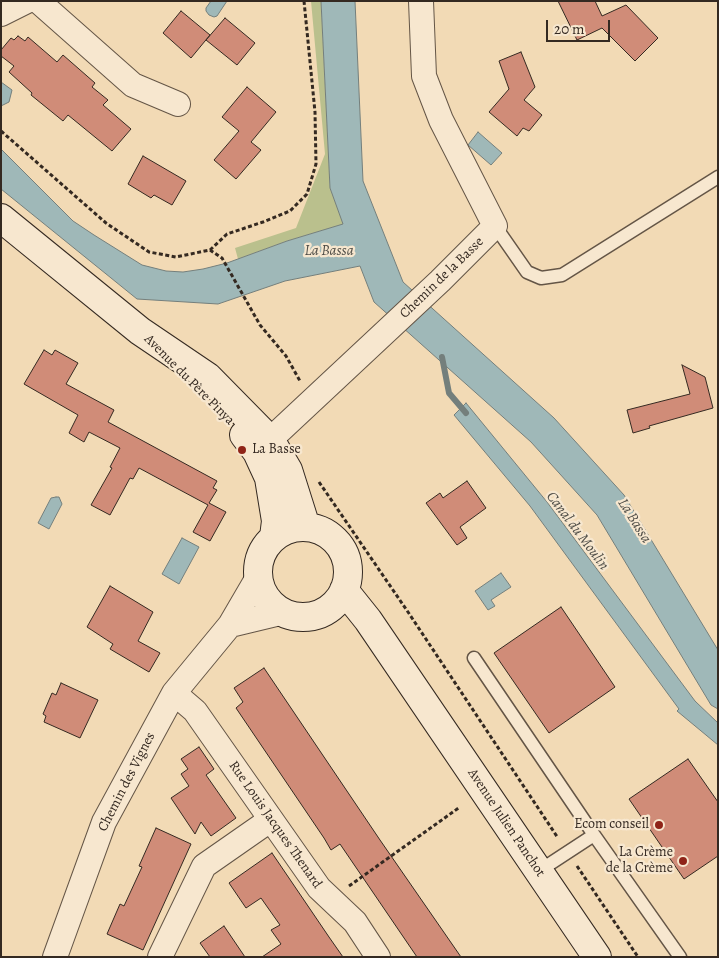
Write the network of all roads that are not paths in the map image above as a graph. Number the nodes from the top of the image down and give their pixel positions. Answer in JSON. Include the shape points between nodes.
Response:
{"nodes":[{"id":1,"x":27,"y":1,"type":"edge"},
{"id":2,"x":38,"y":1,"type":"edge"},
{"id":3,"x":421,"y":1,"type":"edge"},
{"id":4,"x":1,"y":14,"type":"edge"},
{"id":5,"x":178,"y":104,"type":"dead end"},
{"id":6,"x":718,"y":177,"type":"edge"},
{"id":7,"x":1,"y":218,"type":"edge"},
{"id":8,"x":495,"y":226,"type":"junction"},
{"id":9,"x":264,"y":446,"type":"junction"},
{"id":10,"x":306,"y":527,"type":"junction"},
{"id":11,"x":274,"y":537,"type":"junction"},
{"id":12,"x":258,"y":577,"type":"junction"},
{"id":13,"x":336,"y":599,"type":"junction"},
{"id":14,"x":284,"y":612,"type":"junction"},
{"id":15,"x":230,"y":625,"type":"junction"},
{"id":16,"x":474,"y":658,"type":"dead end"},
{"id":17,"x":174,"y":693,"type":"junction"},
{"id":18,"x":270,"y":820,"type":"junction"},
{"id":19,"x":594,"y":834,"type":"junction"},
{"id":20,"x":539,"y":871,"type":"junction"},
{"id":21,"x":55,"y":957,"type":"edge"},
{"id":22,"x":160,"y":957,"type":"edge"},
{"id":23,"x":378,"y":957,"type":"edge"},
{"id":24,"x":597,"y":957,"type":"edge"},
{"id":25,"x":680,"y":957,"type":"edge"}],
"edges":[{"from":1,"to":4,"type":"street"},
{"from":2,"to":5,"type":"street","via":[[133,85]]},
{"from":3,"to":8,"type":"street","name":"Chemin de la Basse","via":[[424,76],[441,120]]},
{"from":6,"to":8,"type":"lane","via":[[562,275],[541,278],[526,272]]},
{"from":7,"to":9,"type":"main road","name":"Avenue du Père Pinya","via":[[140,331],[244,435]]},
{"from":8,"to":9,"type":"street","name":"Chemin de la Basse"},
{"from":9,"to":10,"type":"main road","name":"Avenue du Père Pinya","via":[[288,470]]},
{"from":9,"to":11,"type":"main road","name":"Avenue du Père Pinya","via":[[276,521]]},
{"from":10,"to":11,"type":"main road","via":[[283,531]]},
{"from":10,"to":13,"type":"main road","via":[[320,530],[341,549],[347,576]]},
{"from":11,"to":12,"type":"main road","via":[[261,555]]},
{"from":12,"to":14,"type":"main road","via":[[271,604]]},
{"from":12,"to":15,"type":"street","name":"Chemin des Vignes"},
{"from":13,"to":14,"type":"main road","via":[[319,614],[307,617]]},
{"from":13,"to":20,"type":"main road","name":"Avenue Julien Panchot","via":[[358,632],[415,690]]},
{"from":14,"to":15,"type":"street"},
{"from":15,"to":17,"type":"street","name":"Chemin des Vignes"},
{"from":16,"to":19,"type":"lane"},
{"from":17,"to":18,"type":"street","name":"Rue Louis Jacques Thenard","via":[[196,711]]},
{"from":17,"to":21,"type":"street","name":"Chemin des Vignes","via":[[104,822]]},
{"from":18,"to":22,"type":"street","via":[[204,866]]},
{"from":18,"to":23,"type":"street","name":"Rue Louis Jacques Thenard","via":[[319,888],[354,922]]},
{"from":19,"to":20,"type":"lane"},
{"from":19,"to":25,"type":"lane"},
{"from":20,"to":24,"type":"main road","name":"Avenue Julien Panchot"}]}
